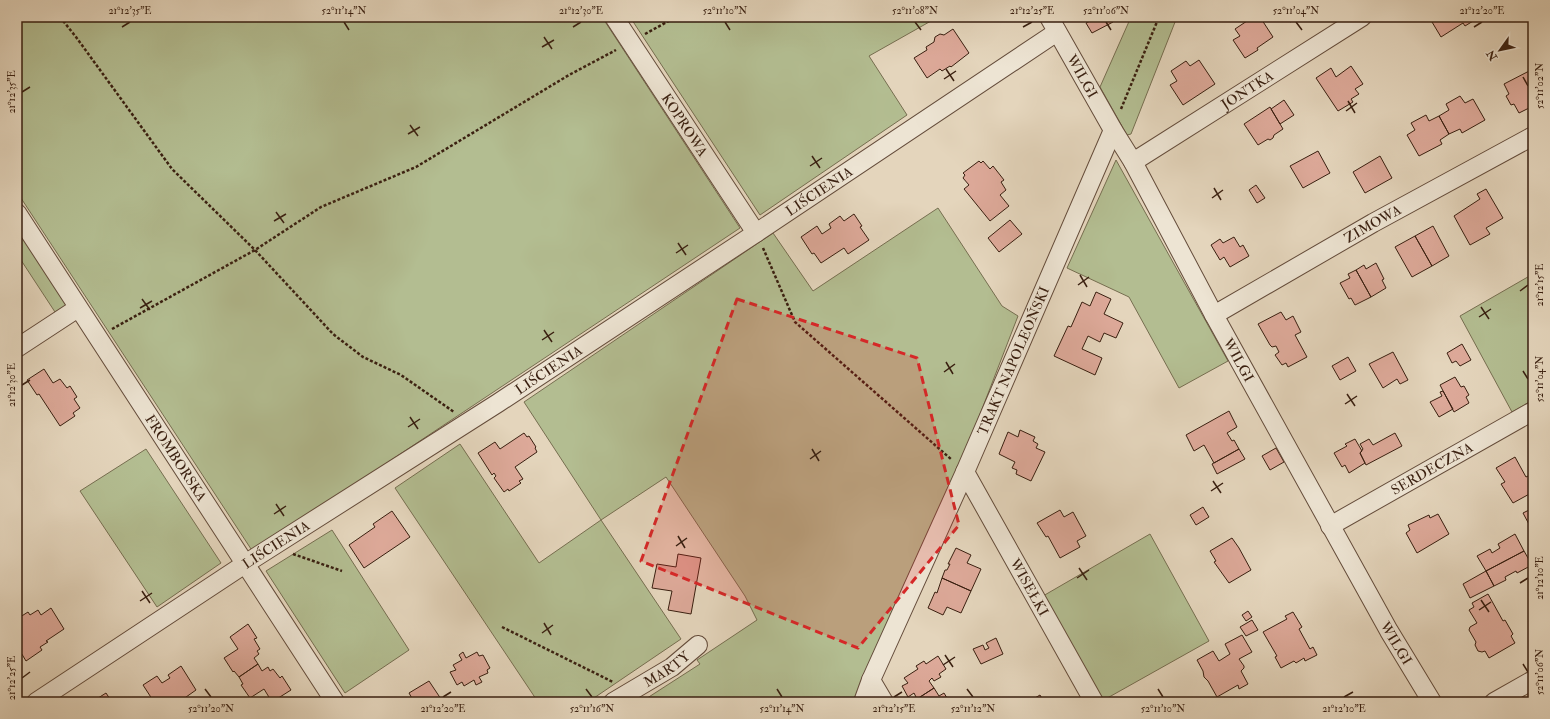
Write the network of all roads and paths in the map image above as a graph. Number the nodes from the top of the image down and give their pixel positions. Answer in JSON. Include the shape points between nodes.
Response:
{"nodes":[{"id":1,"x":60,"y":17,"type":"edge"},
{"id":2,"x":614,"y":17,"type":"edge"},
{"id":3,"x":676,"y":17,"type":"edge"},
{"id":4,"x":1159,"y":17,"type":"edge"},
{"id":5,"x":1362,"y":17,"type":"edge"},
{"id":6,"x":1053,"y":24,"type":"edge"},
{"id":7,"x":631,"y":42,"type":"junction"},
{"id":8,"x":1113,"y":130,"type":"junction"},
{"id":9,"x":1533,"y":136,"type":"edge"},
{"id":10,"x":1133,"y":162,"type":"junction"},
{"id":11,"x":17,"y":214,"type":"edge"},
{"id":12,"x":756,"y":233,"type":"junction"},
{"id":13,"x":255,"y":250,"type":"junction"},
{"id":14,"x":78,"y":308,"type":"junction"},
{"id":15,"x":1214,"y":315,"type":"junction"},
{"id":16,"x":97,"y":337,"type":"junction"},
{"id":17,"x":17,"y":348,"type":"edge"},
{"id":18,"x":1533,"y":411,"type":"edge"},
{"id":19,"x":468,"y":422,"type":"junction"},
{"id":20,"x":965,"y":472,"type":"junction"},
{"id":21,"x":1330,"y":526,"type":"junction"},
{"id":22,"x":274,"y":547,"type":"junction"},
{"id":23,"x":245,"y":564,"type":"junction"},
{"id":24,"x":342,"y":571,"type":"dead end"},
{"id":25,"x":502,"y":627,"type":"dead end"},
{"id":26,"x":698,"y":645,"type":"dead end"},
{"id":27,"x":871,"y":680,"type":"junction"},
{"id":28,"x":1533,"y":680,"type":"edge"},
{"id":29,"x":630,"y":691,"type":"junction"},
{"id":30,"x":36,"y":702,"type":"edge"},
{"id":31,"x":335,"y":702,"type":"edge"},
{"id":32,"x":613,"y":702,"type":"edge"},
{"id":33,"x":863,"y":702,"type":"edge"},
{"id":34,"x":884,"y":702,"type":"edge"},
{"id":35,"x":1094,"y":702,"type":"edge"},
{"id":36,"x":1432,"y":702,"type":"edge"},
{"id":37,"x":1494,"y":702,"type":"edge"}],
"edges":[{"from":1,"to":13,"type":"path","via":[[172,169]]},
{"from":2,"to":7,"type":"street","name":"KOPROWA"},
{"from":3,"to":7,"type":"path"},
{"from":4,"to":8,"type":"path"},
{"from":5,"to":10,"type":"street","name":"JONTKA"},
{"from":6,"to":8,"type":"street","name":"WILGI"},
{"from":6,"to":12,"type":"street","name":"LIŚCIENIA"},
{"from":7,"to":12,"type":"street","name":"KOPROWA"},
{"from":7,"to":13,"type":"path","via":[[569,75],[416,167],[321,207]]},
{"from":8,"to":10,"type":"street","name":"WILGI"},
{"from":8,"to":20,"type":"street","name":"TRAKT NAPOLEOŃSKI"},
{"from":9,"to":15,"type":"street","name":"ZIMOWA","via":[[1373,223]]},
{"from":10,"to":15,"type":"street","name":"WILGI"},
{"from":11,"to":14,"type":"street","name":"FROMBORSKA"},
{"from":12,"to":19,"type":"street","name":"LIŚCIENIA"},
{"from":12,"to":20,"type":"path","via":[[795,322]]},
{"from":13,"to":16,"type":"path"},
{"from":13,"to":19,"type":"path","via":[[333,334],[363,358],[402,375]]},
{"from":14,"to":16,"type":"street","name":"FROMBORSKA"},
{"from":14,"to":17,"type":"street"},
{"from":15,"to":21,"type":"street","name":"WILGI"},
{"from":16,"to":23,"type":"street","name":"FROMBORSKA"},
{"from":18,"to":21,"type":"street","name":"SERDECZNA"},
{"from":19,"to":22,"type":"street","name":"LIŚCIENIA"},
{"from":20,"to":27,"type":"street","name":"TRAKT NAPOLEOŃSKI"},
{"from":20,"to":35,"type":"street","name":"WISEŁKI"},
{"from":21,"to":36,"type":"street","name":"WILGI","via":[[1388,631]]},
{"from":22,"to":23,"type":"street","name":"LIŚCIENIA"},
{"from":22,"to":24,"type":"path"},
{"from":23,"to":30,"type":"street","name":"LIŚCIENIA"},
{"from":23,"to":31,"type":"street","name":"FROMBORSKA"},
{"from":25,"to":29,"type":"path"},
{"from":26,"to":29,"type":"street","name":"MARTY","via":[[672,667]]},
{"from":27,"to":33,"type":"street","name":"TRAKT NAPOLEOŃSKI"},
{"from":27,"to":34,"type":"street"},
{"from":28,"to":37,"type":"street"},
{"from":29,"to":32,"type":"street","name":"MARTY"}]}
